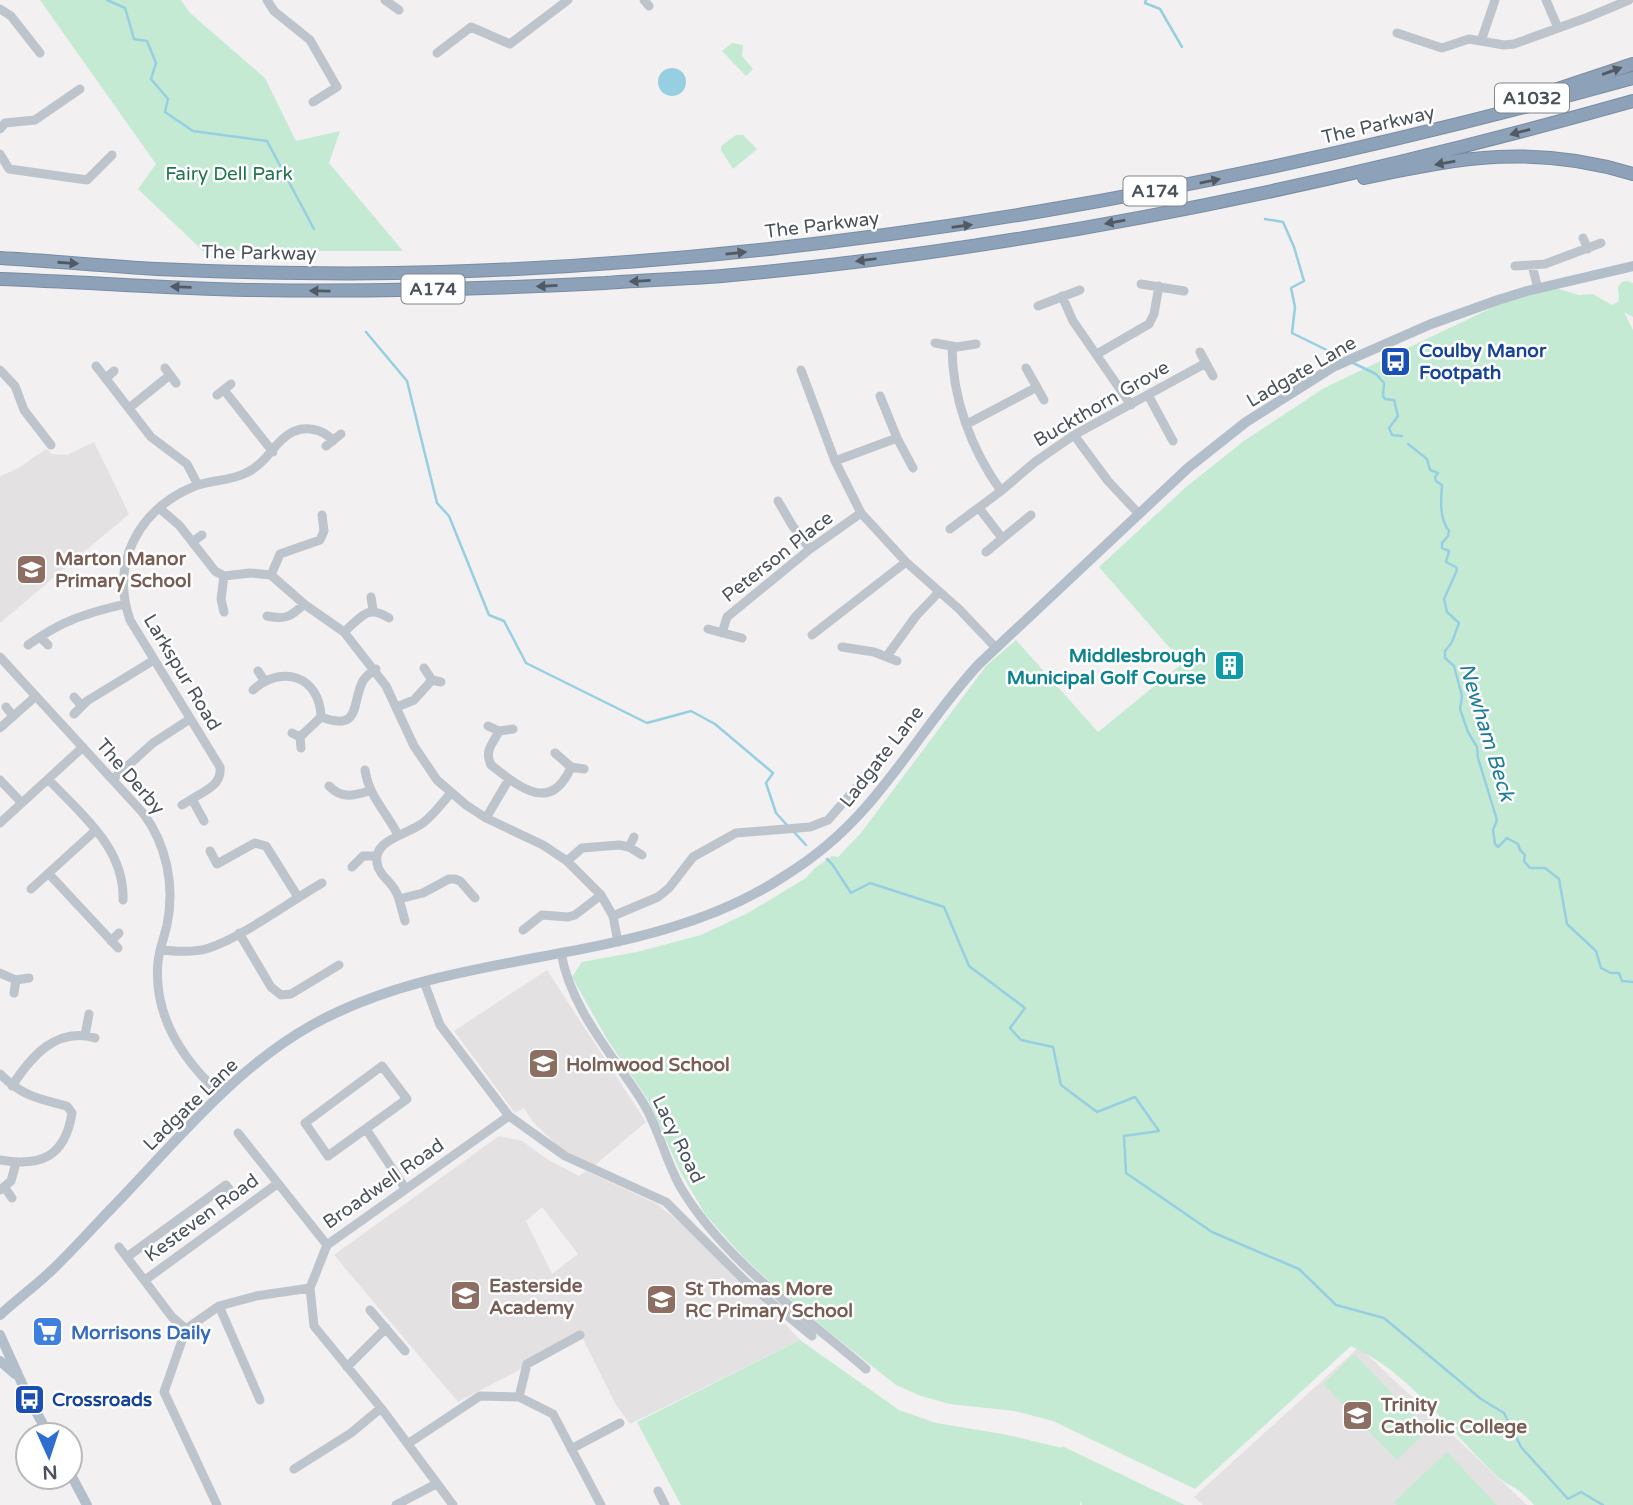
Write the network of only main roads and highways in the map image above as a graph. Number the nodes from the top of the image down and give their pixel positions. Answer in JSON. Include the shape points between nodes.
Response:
{"nodes":[{"id":1,"x":1633,"y":64,"type":"edge"},
{"id":2,"x":1633,"y":78,"type":"edge"},
{"id":3,"x":1633,"y":101,"type":"edge"},
{"id":4,"x":1430,"y":131,"type":"junction"},
{"id":5,"x":1633,"y":174,"type":"edge"},
{"id":6,"x":1278,"y":189,"type":"junction"},
{"id":7,"x":0,"y":258,"type":"edge"},
{"id":8,"x":1633,"y":266,"type":"edge"},
{"id":9,"x":0,"y":279,"type":"edge"},
{"id":10,"x":0,"y":1315,"type":"edge"},
{"id":11,"x":0,"y":1335,"type":"edge"},
{"id":12,"x":0,"y":1361,"type":"edge"},
{"id":13,"x":20,"y":1379,"type":"junction"},
{"id":14,"x":42,"y":1421,"type":"edge"}],
"edges":[{"from":4,"to":1,"type":"highway","number":"A1032","one_way":true},
{"from":2,"to":4,"type":"highway","name":"The Parkway","number":"A174"},
{"from":3,"to":6,"type":"highway","name":"The Parkway","number":"A174","one_way":true},
{"from":7,"to":4,"type":"highway","name":"The Parkway","number":"A174","one_way":true,"via":[[158,269],[360,273],[522,269],[727,254],[1004,219],[1229,177]]},
{"from":5,"to":6,"type":"highway","number":"A174","one_way":true,"via":[[1559,157],[1504,155],[1328,187]]},
{"from":6,"to":9,"type":"highway","name":"The Parkway","number":"A174","one_way":true,"via":[[1029,237],[718,276],[332,291]]},
{"from":8,"to":10,"type":"main road","name":"Ladgate Lane","via":[[1497,300],[1431,324],[1334,367],[1246,422],[1188,468],[996,648],[952,693],[864,809],[801,865],[736,904],[671,929],[424,982],[363,1001],[313,1025],[220,1094],[75,1247]]},
{"from":11,"to":13,"type":"main road"},
{"from":12,"to":13,"type":"main road"},
{"from":13,"to":14,"type":"main road"}]}
